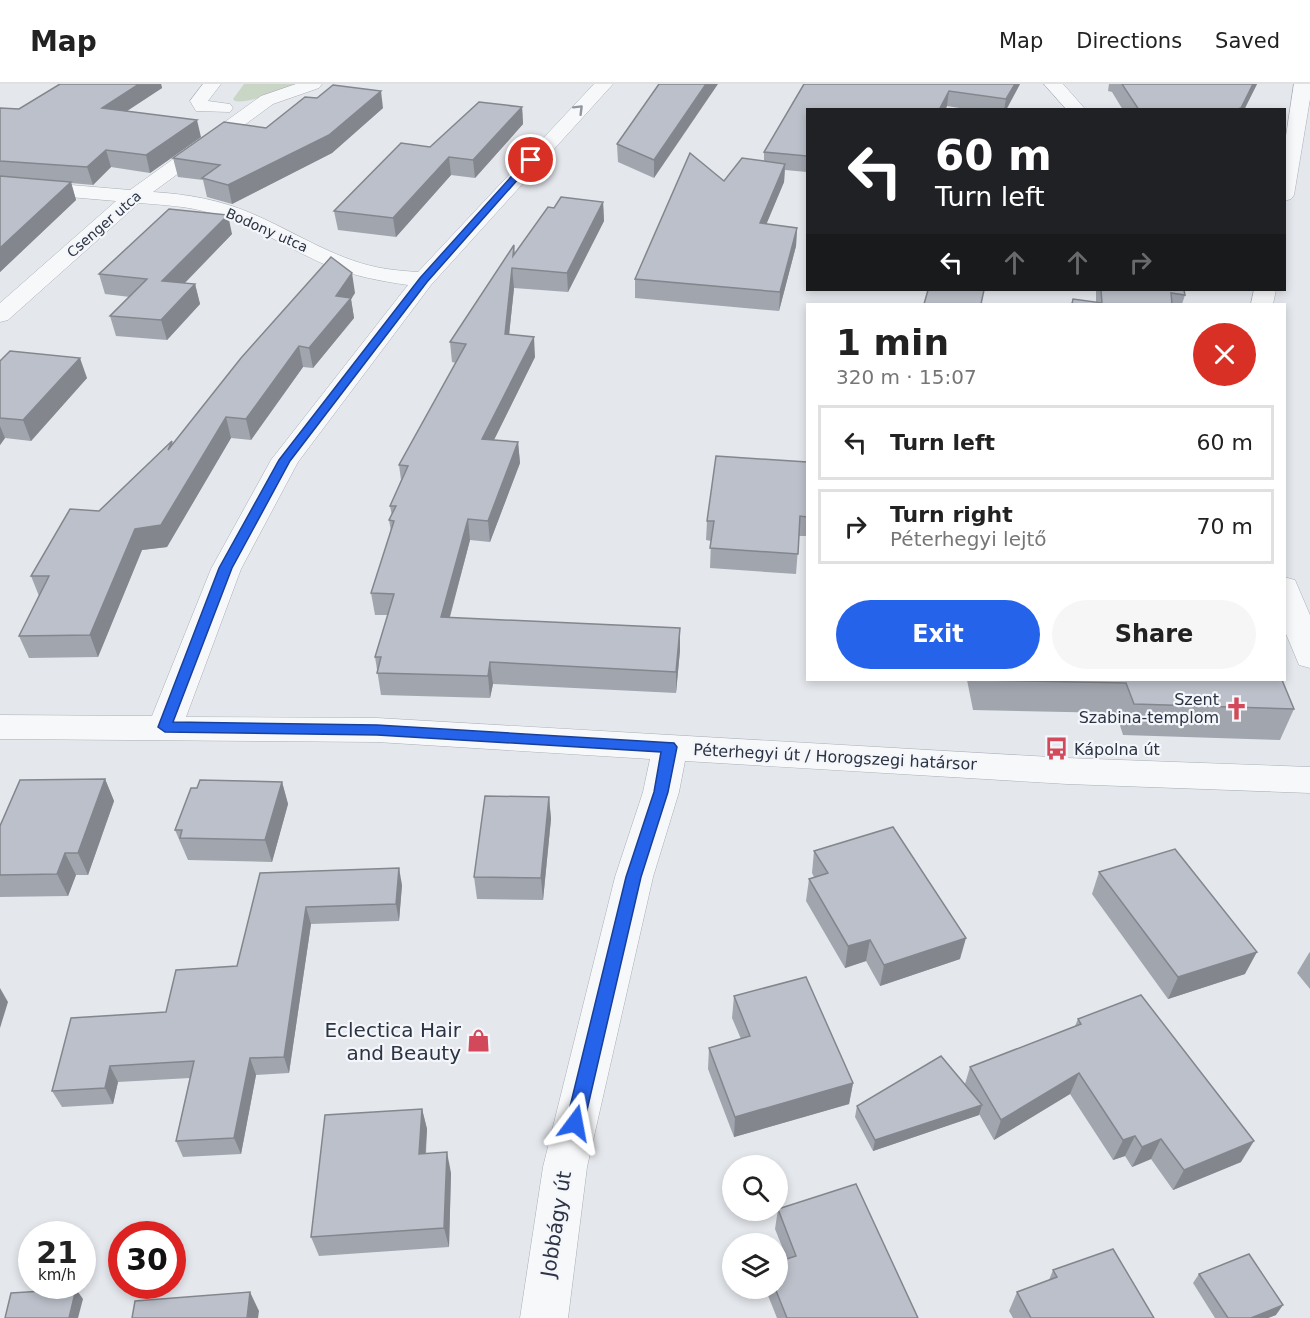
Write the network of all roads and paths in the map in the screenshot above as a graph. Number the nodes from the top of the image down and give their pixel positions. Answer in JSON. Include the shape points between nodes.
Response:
{"nodes":[{"id":1,"x":313,"y":84,"type":"edge"},
{"id":2,"x":604,"y":84,"type":"edge"},
{"id":3,"x":1053,"y":84,"type":"edge"},
{"id":4,"x":1302,"y":84,"type":"edge"},
{"id":5,"x":221,"y":94,"type":"edge"},
{"id":6,"x":1075,"y":108,"type":"edge"},
{"id":7,"x":241,"y":118,"type":"junction"},
{"id":8,"x":1286,"y":179,"type":"edge"},
{"id":9,"x":0,"y":185,"type":"edge"},
{"id":10,"x":134,"y":196,"type":"junction"},
{"id":11,"x":423,"y":280,"type":"junction"},
{"id":12,"x":0,"y":315,"type":"edge"},
{"id":13,"x":1286,"y":592,"type":"edge"},
{"id":14,"x":1310,"y":657,"type":"edge"},
{"id":15,"x":0,"y":727,"type":"edge"},
{"id":16,"x":165,"y":727,"type":"junction"},
{"id":17,"x":669,"y":747,"type":"junction"},
{"id":18,"x":1310,"y":780,"type":"edge"},
{"id":19,"x":544,"y":1318,"type":"edge"}],
"edges":[{"from":1,"to":7,"type":"street","name":"Csenger utca","via":[[267,100]]},
{"from":11,"to":2,"type":"street","one_way":true},
{"from":3,"to":6,"type":"street"},
{"from":4,"to":8,"type":"street"},
{"from":5,"to":7,"type":"street"},
{"from":7,"to":10,"type":"street","name":"Csenger utca"},
{"from":9,"to":10,"type":"street","name":"Bodony utca"},
{"from":10,"to":11,"type":"street","name":"Bodony utca","via":[[218,208],[336,261],[372,273]]},
{"from":10,"to":12,"type":"street","name":"Csenger utca"},
{"from":11,"to":16,"type":"street","via":[[285,460],[226,568]]},
{"from":13,"to":14,"type":"street"},
{"from":15,"to":16,"type":"street","name":"Péterhegyi út / Horogszegi határsor"},
{"from":16,"to":17,"type":"street","name":"Péterhegyi út / Horogszegi határsor","via":[[377,730]]},
{"from":17,"to":18,"type":"street","name":"Péterhegyi út / Horogszegi határsor","via":[[1067,771]]},
{"from":17,"to":19,"type":"street","name":"Jobbágy út","via":[[661,792],[634,877],[565,1167]]}]}
